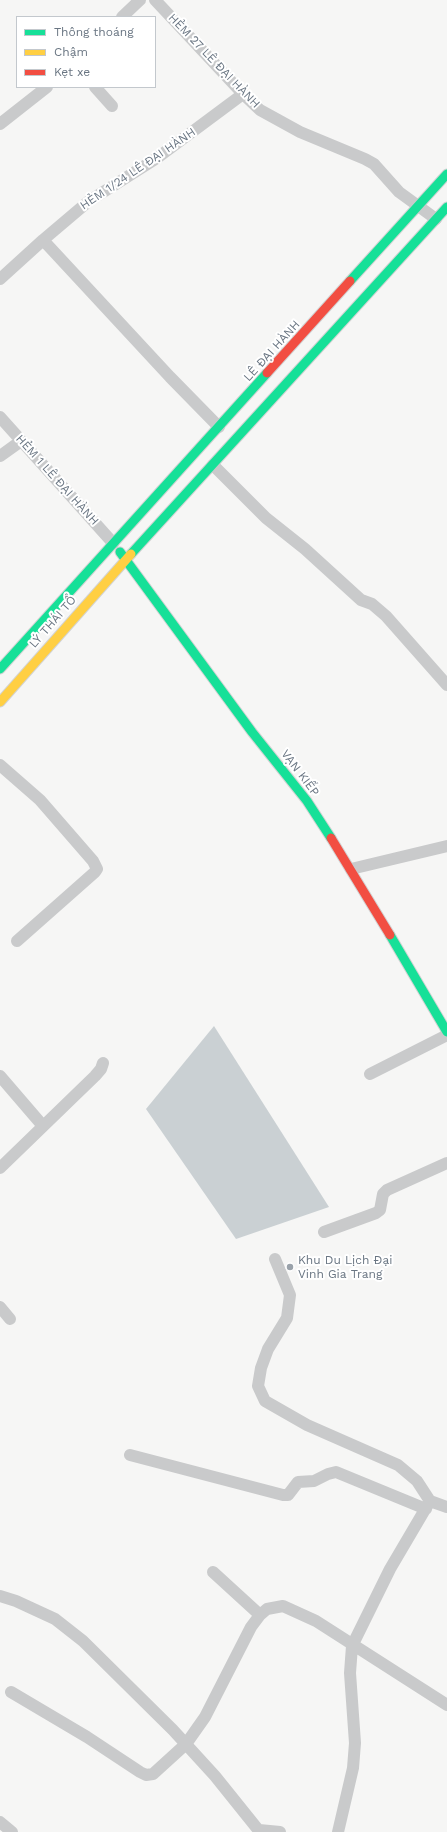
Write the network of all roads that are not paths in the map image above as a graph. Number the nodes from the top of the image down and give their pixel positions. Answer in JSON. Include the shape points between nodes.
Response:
{"nodes":[{"id":1,"x":140,"y":0,"type":"edge"},
{"id":2,"x":155,"y":0,"type":"edge"},
{"id":3,"x":123,"y":16,"type":"edge"},
{"id":4,"x":46,"y":88,"type":"edge"},
{"id":5,"x":96,"y":88,"type":"edge"},
{"id":6,"x":243,"y":94,"type":"junction"},
{"id":7,"x":112,"y":106,"type":"dead end"},
{"id":8,"x":0,"y":124,"type":"edge"},
{"id":9,"x":447,"y":174,"type":"edge"},
{"id":10,"x":428,"y":195,"type":"junction"},
{"id":11,"x":419,"y":205,"type":"junction"},
{"id":12,"x":447,"y":208,"type":"edge"},
{"id":13,"x":436,"y":219,"type":"junction"},
{"id":14,"x":43,"y":240,"type":"junction"},
{"id":15,"x":0,"y":279,"type":"edge"},
{"id":16,"x":0,"y":417,"type":"edge"},
{"id":17,"x":219,"y":427,"type":"junction"},
{"id":18,"x":22,"y":441,"type":"junction"},
{"id":19,"x":0,"y":456,"type":"edge"},
{"id":20,"x":213,"y":465,"type":"junction"},
{"id":21,"x":113,"y":543,"type":"junction"},
{"id":22,"x":126,"y":560,"type":"junction"},
{"id":23,"x":0,"y":669,"type":"edge"},
{"id":24,"x":447,"y":685,"type":"edge"},
{"id":25,"x":0,"y":702,"type":"edge"},
{"id":26,"x":0,"y":765,"type":"edge"},
{"id":27,"x":447,"y":846,"type":"edge"},
{"id":28,"x":351,"y":869,"type":"junction"},
{"id":29,"x":17,"y":940,"type":"dead end"},
{"id":30,"x":447,"y":1032,"type":"edge"},
{"id":31,"x":447,"y":1035,"type":"edge"},
{"id":32,"x":103,"y":1063,"type":"dead end"},
{"id":33,"x":370,"y":1074,"type":"dead end"},
{"id":34,"x":0,"y":1076,"type":"edge"},
{"id":35,"x":43,"y":1126,"type":"junction"},
{"id":36,"x":447,"y":1163,"type":"edge"},
{"id":37,"x":0,"y":1168,"type":"edge"},
{"id":38,"x":324,"y":1232,"type":"dead end"},
{"id":39,"x":275,"y":1259,"type":"dead end"},
{"id":40,"x":0,"y":1307,"type":"edge"},
{"id":41,"x":10,"y":1319,"type":"dead end"},
{"id":42,"x":130,"y":1456,"type":"dead end"},
{"id":43,"x":428,"y":1505,"type":"junction"},
{"id":44,"x":447,"y":1507,"type":"edge"},
{"id":45,"x":213,"y":1572,"type":"dead end"},
{"id":46,"x":0,"y":1596,"type":"edge"},
{"id":47,"x":260,"y":1615,"type":"junction"},
{"id":48,"x":352,"y":1646,"type":"junction"},
{"id":49,"x":11,"y":1692,"type":"dead end"},
{"id":50,"x":447,"y":1705,"type":"edge"},
{"id":51,"x":186,"y":1744,"type":"junction"},
{"id":52,"x":0,"y":1822,"type":"edge"},
{"id":53,"x":259,"y":1831,"type":"edge"},
{"id":54,"x":12,"y":1832,"type":"edge"},
{"id":55,"x":280,"y":1832,"type":"edge"},
{"id":56,"x":338,"y":1832,"type":"edge"}],
"edges":[{"from":1,"to":3,"type":"street"},
{"from":2,"to":6,"type":"street","name":"HẺM 27 LÊ ĐẠI HÀNH"},
{"from":4,"to":8,"type":"street"},
{"from":5,"to":7,"type":"street"},
{"from":6,"to":11,"type":"street","name":"HẺM 27 LÊ ĐẠI HÀNH","via":[[260,110],[300,132],[365,158],[374,164],[399,192]]},
{"from":6,"to":14,"type":"street","name":"HẺM 1/24 LÊ ĐẠI HÀNH","via":[[157,158],[88,201]]},
{"from":9,"to":10,"type":"main road","name":"LÊ ĐẠI HÀNH"},
{"from":10,"to":11,"type":"main road","name":"LÊ ĐẠI HÀNH"},
{"from":10,"to":12,"type":"street"},
{"from":11,"to":13,"type":"street","name":"HẺM 27 LÊ ĐẠI HÀNH"},
{"from":11,"to":17,"type":"main road","name":"LÊ ĐẠI HÀNH"},
{"from":12,"to":13,"type":"main road"},
{"from":13,"to":20,"type":"main road"},
{"from":14,"to":15,"type":"street","name":"HẺM 1/24 LÊ ĐẠI HÀNH"},
{"from":14,"to":17,"type":"street"},
{"from":16,"to":18,"type":"street","name":"HẺM 1 LÊ ĐẠI HÀNH"},
{"from":17,"to":21,"type":"main road","name":"LÊ ĐẠI HÀNH"},
{"from":18,"to":19,"type":"street"},
{"from":18,"to":21,"type":"street","name":"HẺM 1 LÊ ĐẠI HÀNH"},
{"from":20,"to":22,"type":"main road"},
{"from":20,"to":24,"type":"street","via":[[266,518],[305,549],[361,600],[372,604],[386,616]]},
{"from":21,"to":22,"type":"main road","name":"VẠN KIẾP"},
{"from":21,"to":23,"type":"main road","name":"LÝ THÁI TỔ"},
{"from":22,"to":25,"type":"main road","name":"LÝ THÁI TỔ"},
{"from":22,"to":28,"type":"main road","name":"VẠN KIẾP","via":[[252,732],[307,801]]},
{"from":26,"to":29,"type":"street","via":[[40,800],[97,868]]},
{"from":27,"to":28,"type":"street"},
{"from":28,"to":30,"type":"main road","name":"VẠN KIẾP"},
{"from":31,"to":33,"type":"street"},
{"from":32,"to":35,"type":"street","via":[[102,1070]]},
{"from":34,"to":35,"type":"street"},
{"from":35,"to":37,"type":"street"},
{"from":36,"to":38,"type":"street","via":[[387,1190],[383,1194],[380,1210],[376,1213]]},
{"from":39,"to":43,"type":"street","via":[[290,1295],[287,1318],[268,1348],[261,1368],[258,1386],[265,1401],[307,1425],[398,1465],[417,1481]]},
{"from":40,"to":41,"type":"street"},
{"from":42,"to":43,"type":"street","via":[[283,1495],[288,1495],[298,1482],[314,1481],[336,1472]]},
{"from":43,"to":44,"type":"street"},
{"from":43,"to":48,"type":"street","via":[[390,1569]]},
{"from":45,"to":47,"type":"street"},
{"from":46,"to":51,"type":"street","via":[[55,1619],[83,1641]]},
{"from":47,"to":48,"type":"street","via":[[267,1609],[289,1608],[316,1621]]},
{"from":47,"to":51,"type":"street","via":[[209,1710]]},
{"from":48,"to":50,"type":"street"},
{"from":48,"to":56,"type":"street","via":[[350,1673],[355,1743],[353,1768]]},
{"from":49,"to":51,"type":"street","via":[[146,1774],[153,1774]]},
{"from":51,"to":53,"type":"street"},
{"from":52,"to":54,"type":"street"},
{"from":53,"to":55,"type":"street"}]}
